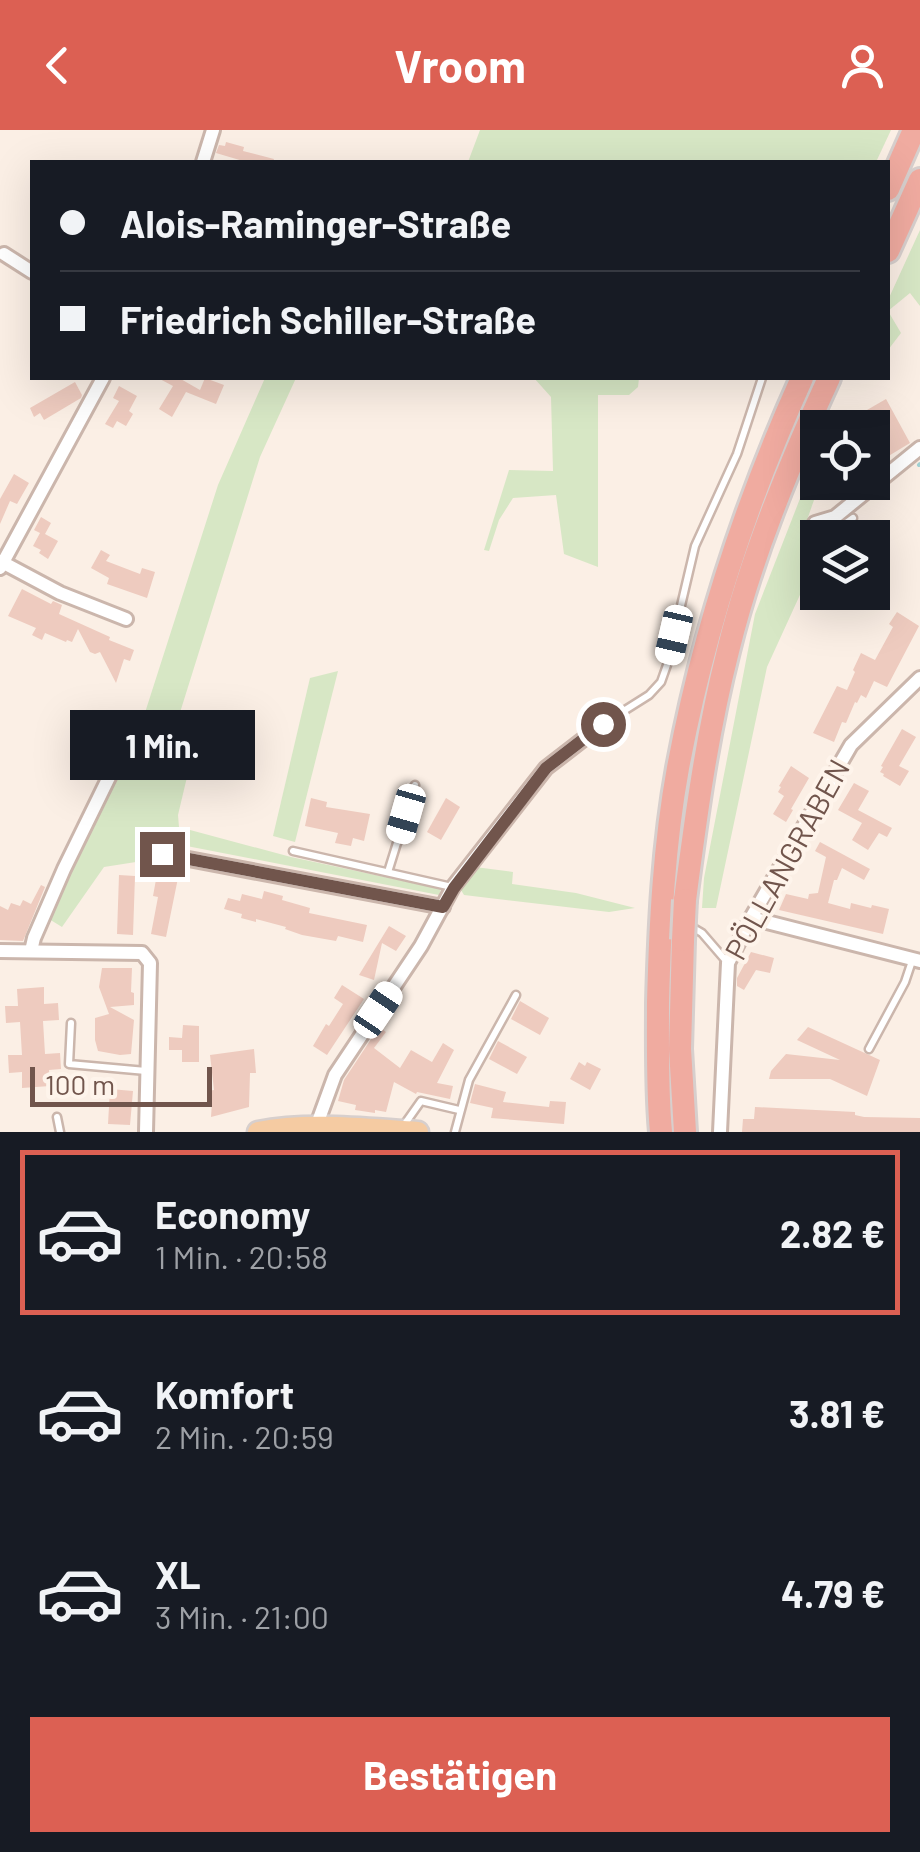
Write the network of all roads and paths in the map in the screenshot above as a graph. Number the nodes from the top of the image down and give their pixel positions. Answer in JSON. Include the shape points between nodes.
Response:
{"nodes":[{"id":1,"x":212,"y":130,"type":"edge"},
{"id":2,"x":914,"y":130,"type":"edge"},
{"id":3,"x":204,"y":160,"type":"edge"},
{"id":4,"x":920,"y":180,"type":"edge"},
{"id":5,"x":890,"y":185,"type":"edge"},
{"id":6,"x":890,"y":246,"type":"edge"},
{"id":7,"x":4,"y":254,"type":"dead end"},
{"id":8,"x":30,"y":271,"type":"edge"},
{"id":9,"x":102,"y":380,"type":"edge"},
{"id":10,"x":761,"y":380,"type":"edge"},
{"id":11,"x":801,"y":380,"type":"edge"},
{"id":12,"x":828,"y":380,"type":"edge"},
{"id":13,"x":920,"y":448,"type":"edge"},
{"id":14,"x":853,"y":518,"type":"dead end"},
{"id":15,"x":832,"y":520,"type":"edge"},
{"id":16,"x":850,"y":520,"type":"edge"},
{"id":17,"x":1,"y":564,"type":"edge"},
{"id":18,"x":126,"y":619,"type":"dead end"},
{"id":19,"x":920,"y":678,"type":"edge"},
{"id":20,"x":603,"y":724,"type":"joint"},
{"id":21,"x":113,"y":769,"type":"dead end"},
{"id":22,"x":414,"y":785,"type":"dead end"},
{"id":23,"x":293,"y":851,"type":"dead end"},
{"id":24,"x":162,"y":854,"type":"dead end"},
{"id":25,"x":388,"y":872,"type":"junction"},
{"id":26,"x":454,"y":888,"type":"junction"},
{"id":27,"x":443,"y":907,"type":"junction"},
{"id":28,"x":751,"y":918,"type":"junction"},
{"id":29,"x":674,"y":919,"type":"junction"},
{"id":30,"x":0,"y":950,"type":"edge"},
{"id":31,"x":31,"y":951,"type":"junction"},
{"id":32,"x":916,"y":960,"type":"edge"},
{"id":33,"x":728,"y":964,"type":"junction"},
{"id":34,"x":516,"y":995,"type":"dead end"},
{"id":35,"x":71,"y":1023,"type":"dead end"},
{"id":36,"x":868,"y":1048,"type":"dead end"},
{"id":37,"x":147,"y":1071,"type":"junction"},
{"id":38,"x":460,"y":1110,"type":"junction"},
{"id":39,"x":57,"y":1117,"type":"dead end"},
{"id":40,"x":316,"y":1127,"type":"junction"},
{"id":41,"x":660,"y":1128,"type":"edge"},
{"id":42,"x":685,"y":1128,"type":"edge"},
{"id":43,"x":400,"y":1131,"type":"edge"},
{"id":44,"x":60,"y":1132,"type":"edge"},
{"id":45,"x":146,"y":1132,"type":"edge"},
{"id":46,"x":258,"y":1132,"type":"edge"},
{"id":47,"x":418,"y":1132,"type":"edge"},
{"id":48,"x":456,"y":1132,"type":"edge"},
{"id":49,"x":720,"y":1132,"type":"edge"}],
"edges":[{"from":1,"to":3,"type":"street"},
{"from":2,"to":5,"type":"highway"},
{"from":4,"to":6,"type":"highway"},
{"from":7,"to":8,"type":"street"},
{"from":9,"to":17,"type":"street"},
{"from":10,"to":20,"type":"lane","via":[[695,546],[661,682]]},
{"from":11,"to":29,"type":"highway","via":[[742,523],[706,642],[678,770]]},
{"from":12,"to":29,"type":"highway","via":[[765,532],[728,649]]},
{"from":13,"to":15,"type":"street"},
{"from":14,"to":16,"type":"lane"},
{"from":17,"to":18,"type":"street"},
{"from":19,"to":28,"type":"street","name":"PÖLLANGRABEN","via":[[852,745]]},
{"from":20,"to":26,"type":"street","via":[[546,768]]},
{"from":21,"to":31,"type":"street"},
{"from":22,"to":25,"type":"lane"},
{"from":23,"to":25,"type":"lane"},
{"from":24,"to":27,"type":"street"},
{"from":25,"to":26,"type":"lane"},
{"from":26,"to":27,"type":"street"},
{"from":27,"to":40,"type":"street","via":[[336,1075]]},
{"from":28,"to":32,"type":"street"},
{"from":28,"to":33,"type":"street","name":"PÖLLANGRABEN"},
{"from":29,"to":33,"type":"lane","via":[[702,933]]},
{"from":29,"to":41,"type":"highway","via":[[658,1049]]},
{"from":29,"to":42,"type":"highway"},
{"from":30,"to":31,"type":"street"},
{"from":31,"to":37,"type":"street","via":[[142,953],[150,963]]},
{"from":32,"to":36,"type":"lane"},
{"from":33,"to":49,"type":"street","name":"PÖLLANGRABEN"},
{"from":34,"to":38,"type":"lane","via":[[469,1080]]},
{"from":35,"to":37,"type":"lane","via":[[69,1064]]},
{"from":37,"to":45,"type":"street"},
{"from":38,"to":43,"type":"lane","via":[[421,1101]]},
{"from":38,"to":48,"type":"lane"},
{"from":39,"to":44,"type":"lane"},
{"from":40,"to":43,"type":"main road"},
{"from":40,"to":46,"type":"main road"},
{"from":43,"to":47,"type":"main road"}]}
